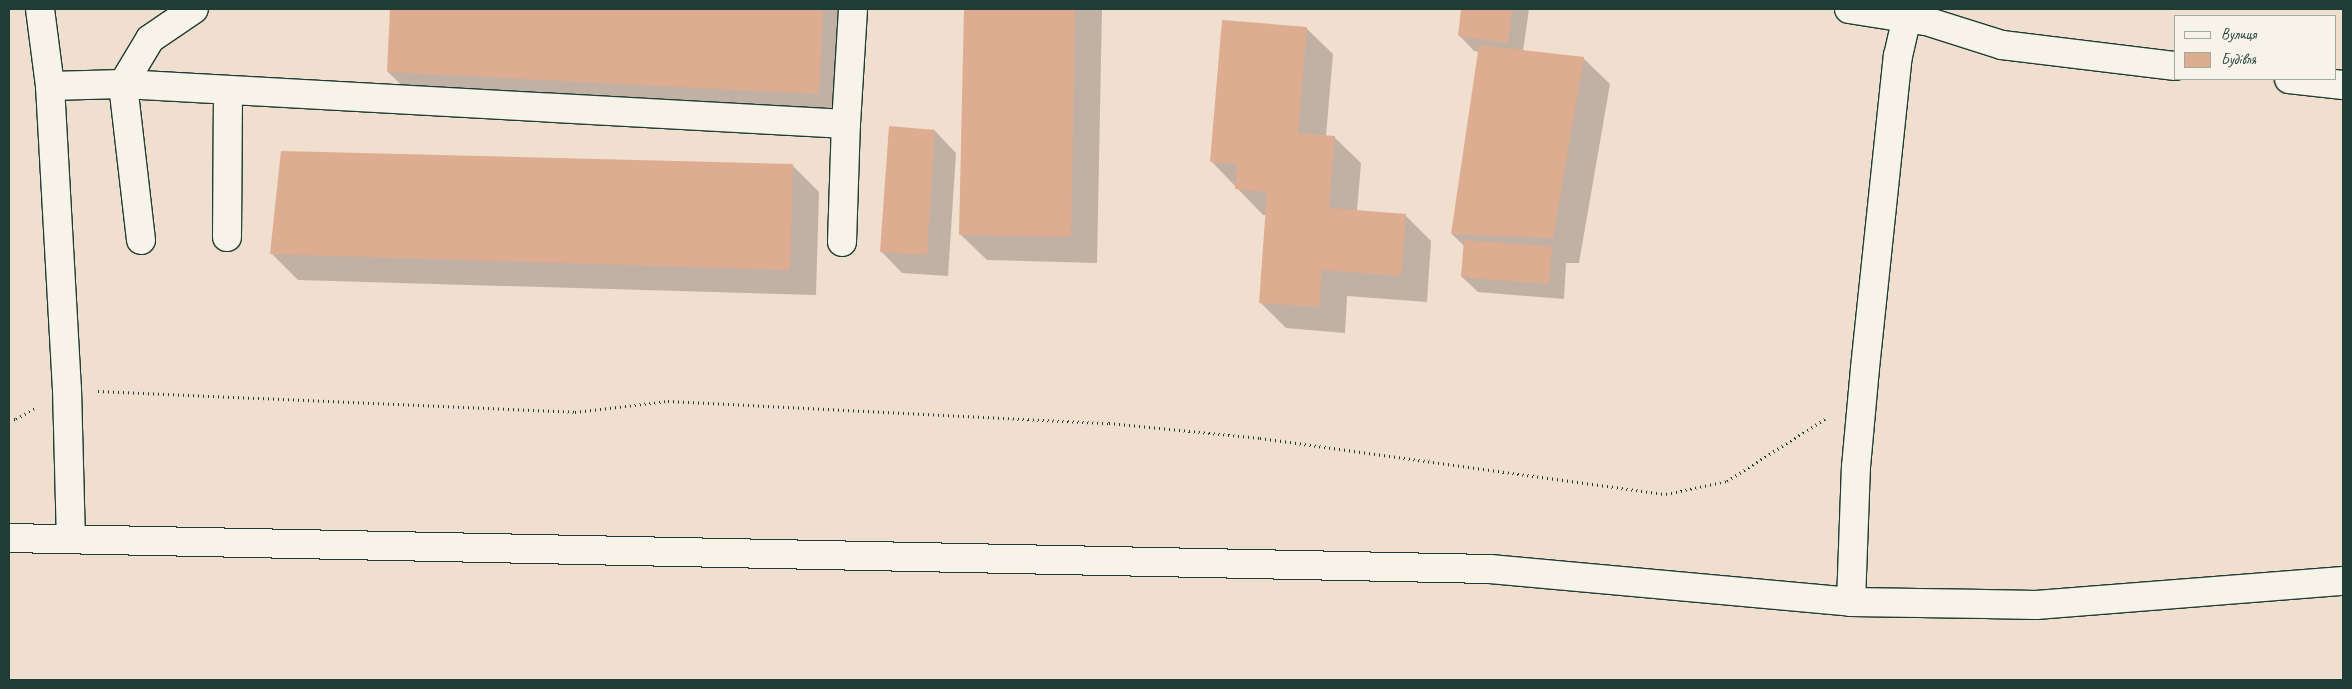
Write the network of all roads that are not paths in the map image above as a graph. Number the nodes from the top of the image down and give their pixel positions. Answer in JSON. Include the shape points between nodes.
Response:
{"nodes":[{"id":1,"x":40,"y":9,"type":"edge"},
{"id":2,"x":194,"y":9,"type":"edge"},
{"id":3,"x":853,"y":9,"type":"edge"},
{"id":4,"x":1849,"y":9,"type":"edge"},
{"id":5,"x":1907,"y":18,"type":"junction"},
{"id":6,"x":2174,"y":66,"type":"edge"},
{"id":7,"x":2298,"y":80,"type":"edge"},
{"id":8,"x":123,"y":84,"type":"junction"},
{"id":9,"x":2343,"y":85,"type":"edge"},
{"id":10,"x":50,"y":86,"type":"junction"},
{"id":11,"x":228,"y":90,"type":"junction"},
{"id":12,"x":846,"y":124,"type":"junction"},
{"id":13,"x":227,"y":237,"type":"dead end"},
{"id":14,"x":142,"y":240,"type":"dead end"},
{"id":15,"x":842,"y":242,"type":"dead end"},
{"id":16,"x":9,"y":538,"type":"edge"},
{"id":17,"x":71,"y":539,"type":"junction"},
{"id":18,"x":2343,"y":581,"type":"edge"},
{"id":19,"x":1850,"y":602,"type":"junction"}],
"edges":[{"from":1,"to":10,"type":"street"},
{"from":2,"to":8,"type":"street","via":[[150,39]]},
{"from":3,"to":12,"type":"street"},
{"from":4,"to":5,"type":"street"},
{"from":5,"to":6,"type":"street","via":[[2002,45]]},
{"from":5,"to":19,"type":"street","via":[[1898,56],[1863,395]]},
{"from":7,"to":9,"type":"street"},
{"from":8,"to":10,"type":"street"},
{"from":8,"to":11,"type":"street"},
{"from":8,"to":14,"type":"street"},
{"from":10,"to":17,"type":"street","via":[[67,389]]},
{"from":11,"to":12,"type":"street"},
{"from":11,"to":13,"type":"street"},
{"from":12,"to":15,"type":"street"},
{"from":16,"to":17,"type":"street"},
{"from":17,"to":19,"type":"street","via":[[1490,569]]},
{"from":18,"to":19,"type":"street","via":[[2036,605]]}]}
